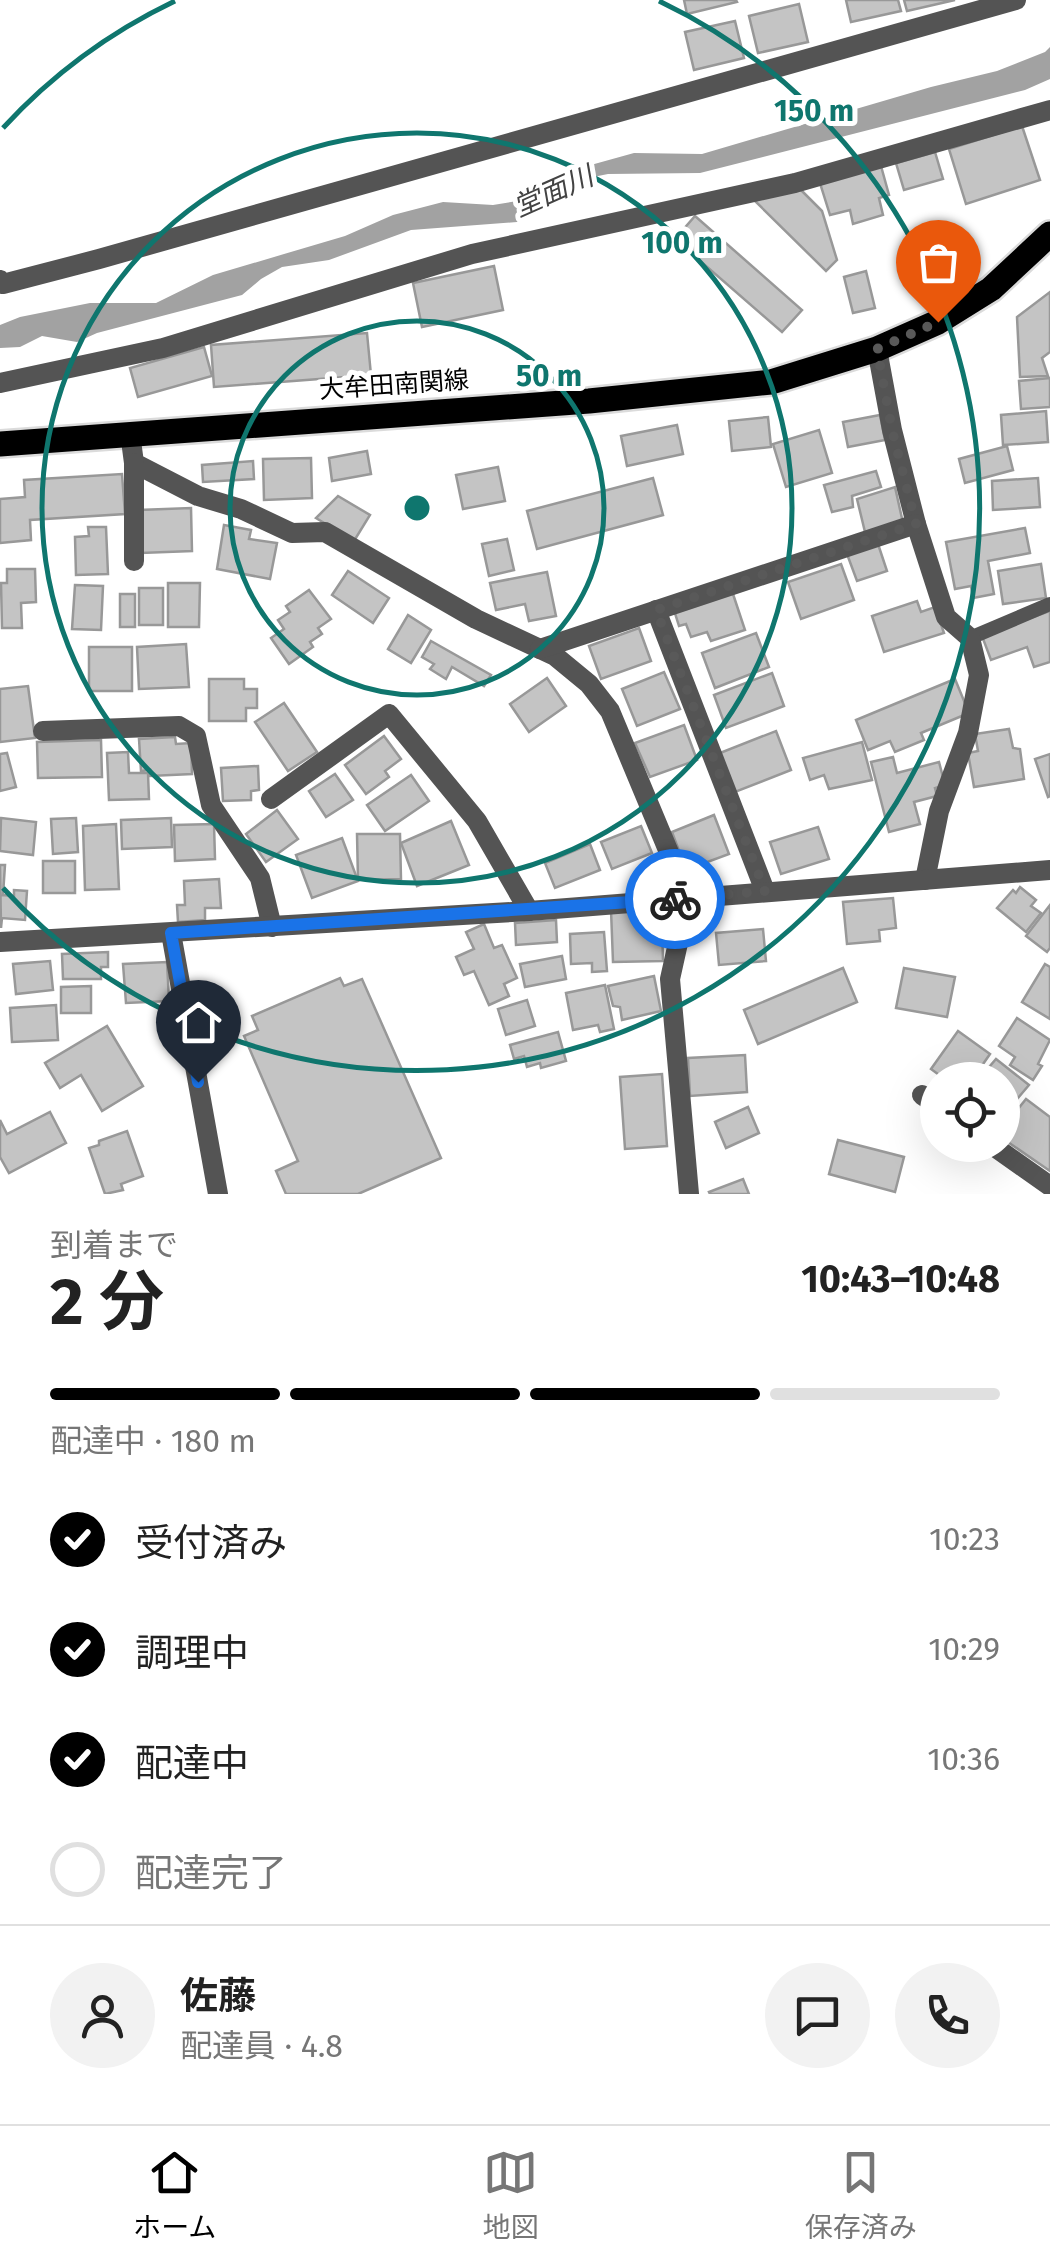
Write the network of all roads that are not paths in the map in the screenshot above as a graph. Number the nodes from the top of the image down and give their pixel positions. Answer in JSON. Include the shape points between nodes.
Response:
{"nodes":[{"id":1,"x":1016,"y":0,"type":"edge"},
{"id":2,"x":970,"y":6,"type":"edge"},
{"id":3,"x":1050,"y":110,"type":"edge"},
{"id":4,"x":1050,"y":234,"type":"edge"},
{"id":5,"x":0,"y":280,"type":"edge"},
{"id":6,"x":877,"y":349,"type":"junction"},
{"id":7,"x":0,"y":383,"type":"edge"},
{"id":8,"x":130,"y":433,"type":"junction"},
{"id":9,"x":0,"y":444,"type":"edge"},
{"id":10,"x":134,"y":462,"type":"junction"},
{"id":11,"x":916,"y":524,"type":"junction"},
{"id":12,"x":134,"y":561,"type":"dead end"},
{"id":13,"x":1050,"y":604,"type":"edge"},
{"id":14,"x":656,"y":610,"type":"junction"},
{"id":15,"x":970,"y":638,"type":"junction"},
{"id":16,"x":540,"y":649,"type":"junction"},
{"id":17,"x":43,"y":731,"type":"dead end"},
{"id":18,"x":271,"y":799,"type":"dead end"},
{"id":19,"x":1050,"y":870,"type":"edge"},
{"id":20,"x":926,"y":880,"type":"junction"},
{"id":21,"x":765,"y":891,"type":"junction"},
{"id":22,"x":688,"y":898,"type":"junction"},
{"id":23,"x":529,"y":911,"type":"junction"},
{"id":24,"x":272,"y":927,"type":"junction"},
{"id":25,"x":171,"y":933,"type":"junction"},
{"id":26,"x":0,"y":942,"type":"edge"},
{"id":27,"x":1016,"y":1162,"type":"edge"},
{"id":28,"x":1050,"y":1186,"type":"edge"},
{"id":29,"x":218,"y":1194,"type":"edge"},
{"id":30,"x":689,"y":1194,"type":"edge"}],
"edges":[{"from":1,"to":2,"type":"street"},
{"from":2,"to":5,"type":"street","via":[[80,264]]},
{"from":3,"to":7,"type":"street","via":[[795,184],[472,254],[164,348]]},
{"from":4,"to":6,"type":"main road","name":"大牟田南関線","via":[[991,289]]},
{"from":6,"to":8,"type":"main road","name":"大牟田南関線","via":[[771,382]]},
{"from":6,"to":11,"type":"street"},
{"from":8,"to":9,"type":"main road","name":"大牟田南関線"},
{"from":8,"to":10,"type":"street"},
{"from":10,"to":12,"type":"street"},
{"from":10,"to":16,"type":"street","via":[[292,533],[325,532]]},
{"from":11,"to":14,"type":"street"},
{"from":11,"to":15,"type":"street","via":[[946,617]]},
{"from":13,"to":15,"type":"lane"},
{"from":14,"to":16,"type":"street"},
{"from":14,"to":21,"type":"street"},
{"from":15,"to":20,"type":"street","via":[[979,675]]},
{"from":16,"to":22,"type":"street","via":[[589,684],[610,711]]},
{"from":17,"to":24,"type":"street","via":[[179,726],[196,736],[211,805],[260,878]]},
{"from":18,"to":23,"type":"street","via":[[390,714],[477,821]]},
{"from":19,"to":20,"type":"street"},
{"from":20,"to":21,"type":"street"},
{"from":21,"to":22,"type":"street"},
{"from":22,"to":23,"type":"street"},
{"from":22,"to":30,"type":"street","via":[[670,980]]},
{"from":23,"to":24,"type":"street"},
{"from":24,"to":25,"type":"street"},
{"from":25,"to":26,"type":"street"},
{"from":25,"to":29,"type":"street"},
{"from":27,"to":28,"type":"street"}]}
